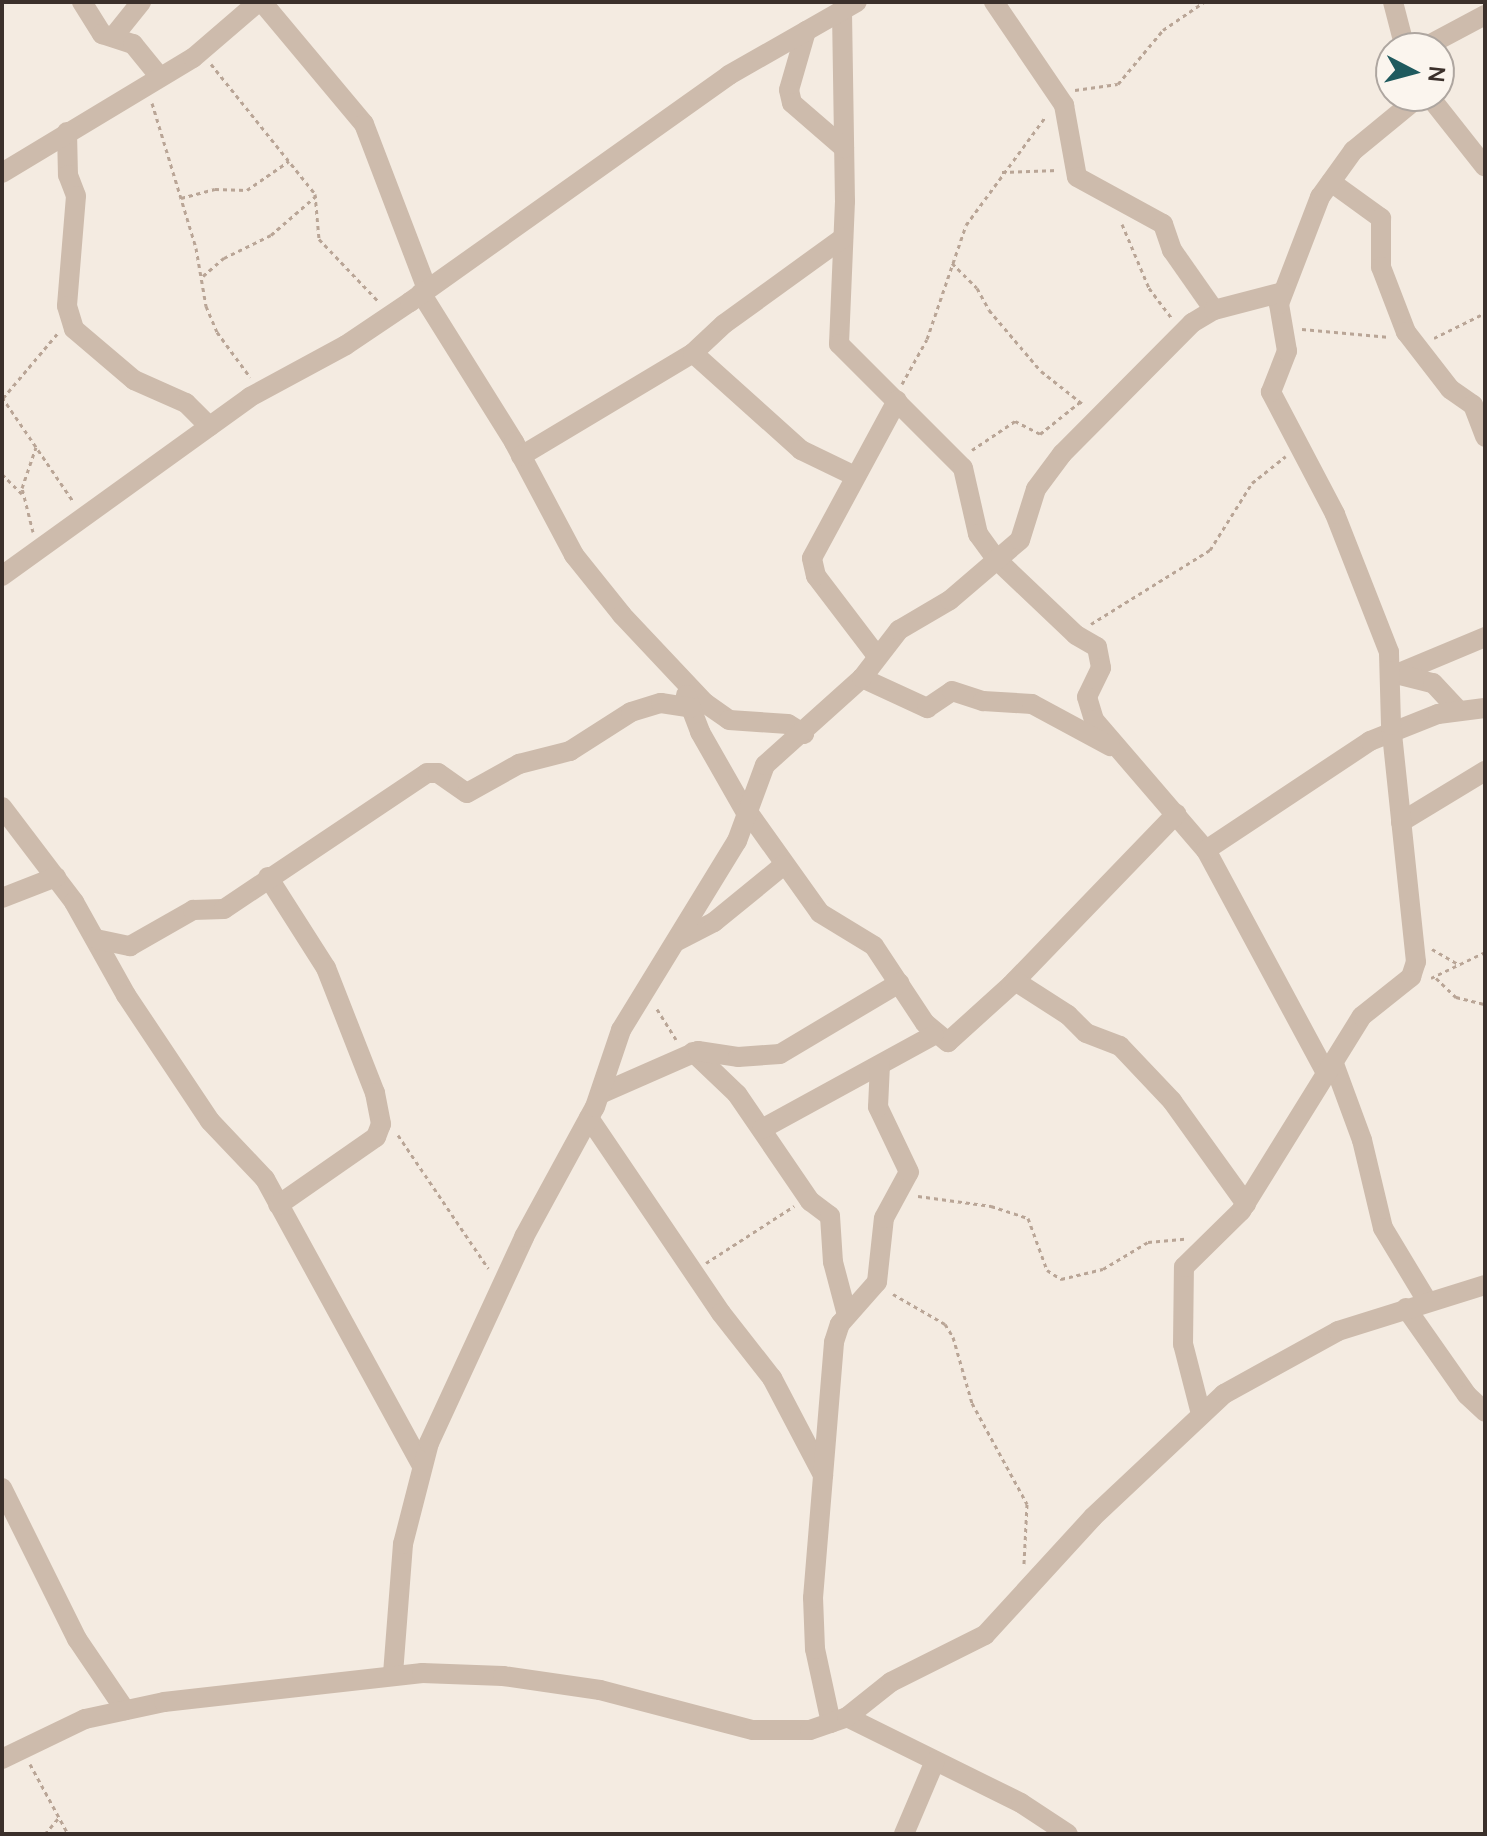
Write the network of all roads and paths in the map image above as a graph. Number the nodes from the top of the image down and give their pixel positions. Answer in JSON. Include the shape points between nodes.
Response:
{"nodes":[{"id":1,"x":82,"y":2,"type":"edge"},
{"id":2,"x":141,"y":2,"type":"edge"},
{"id":3,"x":260,"y":2,"type":"edge"},
{"id":4,"x":994,"y":2,"type":"edge"},
{"id":5,"x":1204,"y":2,"type":"edge"},
{"id":6,"x":1393,"y":2,"type":"edge"},
{"id":7,"x":849,"y":7,"type":"edge"},
{"id":8,"x":1485,"y":15,"type":"edge"},
{"id":9,"x":806,"y":31,"type":"junction"},
{"id":10,"x":1401,"y":32,"type":"edge"},
{"id":11,"x":1453,"y":32,"type":"edge"},
{"id":12,"x":113,"y":37,"type":"junction"},
{"id":13,"x":200,"y":52,"type":"junction"},
{"id":14,"x":152,"y":80,"type":"junction"},
{"id":15,"x":1060,"y":98,"type":"junction"},
{"id":16,"x":1401,"y":112,"type":"edge"},
{"id":17,"x":1442,"y":112,"type":"edge"},
{"id":18,"x":67,"y":132,"type":"junction"},
{"id":19,"x":844,"y":148,"type":"junction"},
{"id":20,"x":289,"y":161,"type":"junction"},
{"id":21,"x":1485,"y":167,"type":"edge"},
{"id":22,"x":1074,"y":171,"type":"junction"},
{"id":23,"x":1002,"y":172,"type":"junction"},
{"id":24,"x":2,"y":173,"type":"edge"},
{"id":25,"x":1331,"y":182,"type":"junction"},
{"id":26,"x":316,"y":196,"type":"junction"},
{"id":27,"x":181,"y":198,"type":"junction"},
{"id":28,"x":1115,"y":201,"type":"junction"},
{"id":29,"x":843,"y":238,"type":"junction"},
{"id":30,"x":952,"y":263,"type":"junction"},
{"id":31,"x":202,"y":278,"type":"junction"},
{"id":32,"x":424,"y":291,"type":"junction"},
{"id":33,"x":1283,"y":292,"type":"junction"},
{"id":34,"x":1214,"y":310,"type":"junction"},
{"id":35,"x":393,"y":313,"type":"junction"},
{"id":36,"x":1485,"y":313,"type":"edge"},
{"id":37,"x":70,"y":319,"type":"junction"},
{"id":38,"x":1282,"y":328,"type":"junction"},
{"id":39,"x":1186,"y":330,"type":"junction"},
{"id":40,"x":1414,"y":344,"type":"junction"},
{"id":41,"x":693,"y":353,"type":"junction"},
{"id":42,"x":260,"y":392,"type":"junction"},
{"id":43,"x":3,"y":397,"type":"edge"},
{"id":44,"x":896,"y":399,"type":"junction"},
{"id":45,"x":1080,"y":402,"type":"junction"},
{"id":46,"x":1097,"y":415,"type":"junction"},
{"id":47,"x":209,"y":426,"type":"junction"},
{"id":48,"x":1485,"y":437,"type":"edge"},
{"id":49,"x":36,"y":447,"type":"junction"},
{"id":50,"x":1299,"y":447,"type":"junction"},
{"id":51,"x":521,"y":456,"type":"junction"},
{"id":52,"x":958,"y":461,"type":"junction"},
{"id":53,"x":2,"y":474,"type":"edge"},
{"id":54,"x":853,"y":475,"type":"junction"},
{"id":55,"x":22,"y":494,"type":"junction"},
{"id":56,"x":86,"y":520,"type":"junction"},
{"id":57,"x":39,"y":552,"type":"junction"},
{"id":58,"x":996,"y":559,"type":"junction"},
{"id":59,"x":2,"y":576,"type":"edge"},
{"id":60,"x":1076,"y":635,"type":"junction"},
{"id":61,"x":1485,"y":637,"type":"edge"},
{"id":62,"x":877,"y":656,"type":"junction"},
{"id":63,"x":1396,"y":674,"type":"junction"},
{"id":64,"x":678,"y":676,"type":"junction"},
{"id":65,"x":862,"y":678,"type":"junction"},
{"id":66,"x":691,"y":708,"type":"junction"},
{"id":67,"x":1485,"y":708,"type":"edge"},
{"id":68,"x":1458,"y":710,"type":"junction"},
{"id":69,"x":1392,"y":731,"type":"junction"},
{"id":70,"x":804,"y":734,"type":"junction"},
{"id":71,"x":1111,"y":747,"type":"junction"},
{"id":72,"x":1485,"y":771,"type":"edge"},
{"id":73,"x":2,"y":807,"type":"edge"},
{"id":74,"x":748,"y":814,"type":"junction"},
{"id":75,"x":1176,"y":814,"type":"junction"},
{"id":76,"x":1401,"y":822,"type":"junction"},
{"id":77,"x":1206,"y":850,"type":"junction"},
{"id":78,"x":784,"y":865,"type":"junction"},
{"id":79,"x":56,"y":877,"type":"junction"},
{"id":80,"x":268,"y":877,"type":"junction"},
{"id":81,"x":2,"y":898,"type":"edge"},
{"id":82,"x":1415,"y":937,"type":"junction"},
{"id":83,"x":96,"y":939,"type":"junction"},
{"id":84,"x":676,"y":941,"type":"junction"},
{"id":85,"x":1485,"y":952,"type":"edge"},
{"id":86,"x":1460,"y":965,"type":"junction"},
{"id":87,"x":1411,"y":977,"type":"junction"},
{"id":88,"x":1436,"y":978,"type":"junction"},
{"id":89,"x":1015,"y":981,"type":"junction"},
{"id":90,"x":899,"y":983,"type":"junction"},
{"id":91,"x":645,"y":989,"type":"junction"},
{"id":92,"x":1485,"y":1004,"type":"edge"},
{"id":93,"x":934,"y":1035,"type":"junction"},
{"id":94,"x":689,"y":1054,"type":"junction"},
{"id":95,"x":880,"y":1065,"type":"junction"},
{"id":96,"x":1330,"y":1069,"type":"junction"},
{"id":97,"x":600,"y":1094,"type":"junction"},
{"id":98,"x":381,"y":1113,"type":"junction"},
{"id":99,"x":589,"y":1118,"type":"junction"},
{"id":100,"x":762,"y":1129,"type":"junction"},
{"id":101,"x":899,"y":1194,"type":"junction"},
{"id":102,"x":807,"y":1198,"type":"junction"},
{"id":103,"x":1246,"y":1204,"type":"junction"},
{"id":104,"x":278,"y":1205,"type":"junction"},
{"id":105,"x":1213,"y":1239,"type":"junction"},
{"id":106,"x":693,"y":1272,"type":"junction"},
{"id":107,"x":1485,"y":1285,"type":"edge"},
{"id":108,"x":502,"y":1286,"type":"junction"},
{"id":109,"x":874,"y":1286,"type":"junction"},
{"id":110,"x":1427,"y":1301,"type":"junction"},
{"id":111,"x":1406,"y":1308,"type":"junction"},
{"id":112,"x":847,"y":1315,"type":"junction"},
{"id":113,"x":1485,"y":1412,"type":"edge"},
{"id":114,"x":1201,"y":1414,"type":"junction"},
{"id":115,"x":422,"y":1466,"type":"junction"},
{"id":116,"x":824,"y":1477,"type":"junction"},
{"id":117,"x":2,"y":1488,"type":"edge"},
{"id":118,"x":1022,"y":1599,"type":"junction"},
{"id":119,"x":393,"y":1674,"type":"junction"},
{"id":120,"x":125,"y":1710,"type":"junction"},
{"id":121,"x":839,"y":1720,"type":"junction"},
{"id":122,"x":24,"y":1748,"type":"junction"},
{"id":123,"x":2,"y":1759,"type":"edge"},
{"id":124,"x":935,"y":1761,"type":"junction"},
{"id":125,"x":60,"y":1816,"type":"junction"},
{"id":126,"x":45,"y":1834,"type":"edge"},
{"id":127,"x":68,"y":1834,"type":"edge"},
{"id":128,"x":904,"y":1834,"type":"edge"},
{"id":129,"x":1068,"y":1834,"type":"edge"}],
"edges":[{"from":1,"to":12,"type":"street","via":[[102,34]]},
{"from":2,"to":12,"type":"street"},
{"from":3,"to":13,"type":"street"},
{"from":3,"to":32,"type":"street","via":[[364,124]]},
{"from":4,"to":15,"type":"street"},
{"from":5,"to":15,"type":"path","via":[[1163,30],[1118,84],[1089,86]]},
{"from":6,"to":10,"type":"street"},
{"from":7,"to":9,"type":"street"},
{"from":7,"to":19,"type":"street"},
{"from":8,"to":11,"type":"street"},
{"from":9,"to":19,"type":"street","via":[[789,90],[792,103]]},
{"from":9,"to":32,"type":"street","via":[[729,75]]},
{"from":12,"to":14,"type":"street","via":[[145,52]]},
{"from":13,"to":14,"type":"street"},
{"from":13,"to":20,"type":"path"},
{"from":14,"to":18,"type":"street"},
{"from":14,"to":27,"type":"path"},
{"from":15,"to":22,"type":"street","via":[[1069,121]]},
{"from":15,"to":23,"type":"path"},
{"from":16,"to":25,"type":"street","via":[[1353,151]]},
{"from":17,"to":21,"type":"street"},
{"from":18,"to":24,"type":"street"},
{"from":18,"to":37,"type":"street","via":[[68,175],[76,196],[67,285]]},
{"from":19,"to":29,"type":"street"},
{"from":20,"to":26,"type":"path"},
{"from":20,"to":27,"type":"path","via":[[247,190],[215,189]]},
{"from":22,"to":23,"type":"path"},
{"from":22,"to":28,"type":"street"},
{"from":23,"to":30,"type":"path","via":[[966,225]]},
{"from":25,"to":33,"type":"street","via":[[1320,197]]},
{"from":25,"to":40,"type":"street","via":[[1381,218],[1381,267]]},
{"from":26,"to":31,"type":"path","via":[[271,235],[224,258]]},
{"from":26,"to":35,"type":"path","via":[[319,239],[343,269]]},
{"from":27,"to":31,"type":"path"},
{"from":28,"to":34,"type":"street","via":[[1163,224],[1172,250]]},
{"from":28,"to":39,"type":"path","via":[[1149,288]]},
{"from":29,"to":41,"type":"street","via":[[724,324]]},
{"from":29,"to":44,"type":"street","via":[[839,344]]},
{"from":30,"to":44,"type":"path","via":[[927,339]]},
{"from":30,"to":45,"type":"path","via":[[1041,371]]},
{"from":31,"to":42,"type":"path","via":[[217,332]]},
{"from":32,"to":35,"type":"street"},
{"from":32,"to":51,"type":"street"},
{"from":33,"to":34,"type":"street"},
{"from":33,"to":38,"type":"street","via":[[1278,310]]},
{"from":34,"to":39,"type":"street"},
{"from":35,"to":42,"type":"street"},
{"from":36,"to":40,"type":"path"},
{"from":37,"to":43,"type":"path"},
{"from":37,"to":47,"type":"street","via":[[82,340],[121,371],[186,403]]},
{"from":38,"to":40,"type":"path"},
{"from":38,"to":50,"type":"street","via":[[1287,351],[1271,392]]},
{"from":39,"to":46,"type":"street"},
{"from":40,"to":48,"type":"street","via":[[1450,389],[1473,405]]},
{"from":41,"to":51,"type":"street"},
{"from":41,"to":54,"type":"street","via":[[801,450]]},
{"from":42,"to":47,"type":"street"},
{"from":43,"to":49,"type":"path"},
{"from":44,"to":52,"type":"street"},
{"from":44,"to":54,"type":"street"},
{"from":45,"to":46,"type":"path"},
{"from":45,"to":52,"type":"path","via":[[1040,434],[1015,421]]},
{"from":46,"to":58,"type":"street","via":[[1036,489],[1025,535]]},
{"from":47,"to":56,"type":"street"},
{"from":49,"to":55,"type":"path"},
{"from":49,"to":56,"type":"path"},
{"from":50,"to":60,"type":"path","via":[[1252,483],[1210,550]]},
{"from":50,"to":63,"type":"street","via":[[1349,547]]},
{"from":51,"to":64,"type":"street","via":[[574,555]]},
{"from":52,"to":58,"type":"street","via":[[970,487],[978,534]]},
{"from":53,"to":55,"type":"path"},
{"from":54,"to":62,"type":"street","via":[[813,551],[813,567]]},
{"from":55,"to":57,"type":"path"},
{"from":56,"to":57,"type":"street"},
{"from":57,"to":59,"type":"street"},
{"from":58,"to":60,"type":"street"},
{"from":58,"to":62,"type":"street","via":[[950,600],[899,630]]},
{"from":60,"to":71,"type":"street","via":[[1101,653],[1101,668],[1087,697]]},
{"from":61,"to":63,"type":"street"},
{"from":62,"to":65,"type":"street"},
{"from":63,"to":68,"type":"street","via":[[1433,683]]},
{"from":63,"to":69,"type":"street"},
{"from":64,"to":66,"type":"street"},
{"from":64,"to":70,"type":"street","via":[[729,720],[788,724]]},
{"from":65,"to":70,"type":"street"},
{"from":65,"to":71,"type":"street","via":[[923,708],[952,691],[983,701],[1032,704]]},
{"from":66,"to":74,"type":"street"},
{"from":66,"to":80,"type":"street","via":[[661,703],[631,712],[570,751],[519,764],[467,793],[438,773],[427,773]]},
{"from":67,"to":68,"type":"street"},
{"from":68,"to":69,"type":"street"},
{"from":69,"to":76,"type":"street"},
{"from":69,"to":77,"type":"street","via":[[1335,761]]},
{"from":70,"to":74,"type":"street","via":[[765,765]]},
{"from":71,"to":75,"type":"street"},
{"from":72,"to":76,"type":"street"},
{"from":73,"to":79,"type":"street"},
{"from":74,"to":78,"type":"street"},
{"from":74,"to":84,"type":"street"},
{"from":75,"to":77,"type":"street"},
{"from":75,"to":89,"type":"street"},
{"from":76,"to":82,"type":"street"},
{"from":77,"to":96,"type":"street"},
{"from":78,"to":84,"type":"street","via":[[714,922]]},
{"from":78,"to":90,"type":"street","via":[[820,913],[874,946]]},
{"from":79,"to":81,"type":"street"},
{"from":79,"to":83,"type":"street"},
{"from":80,"to":83,"type":"street","via":[[224,909],[193,910],[130,946]]},
{"from":80,"to":98,"type":"street","via":[[326,968]]},
{"from":82,"to":86,"type":"path"},
{"from":82,"to":87,"type":"street"},
{"from":83,"to":104,"type":"street","via":[[131,1004],[193,1097],[251,1160]]},
{"from":84,"to":91,"type":"street"},
{"from":85,"to":86,"type":"path"},
{"from":86,"to":88,"type":"path"},
{"from":87,"to":88,"type":"path"},
{"from":87,"to":96,"type":"street","via":[[1362,1016]]},
{"from":88,"to":92,"type":"path","via":[[1456,997]]},
{"from":89,"to":93,"type":"street","via":[[952,1041]]},
{"from":89,"to":103,"type":"street","via":[[1086,1033],[1120,1046],[1172,1101]]},
{"from":90,"to":93,"type":"street"},
{"from":90,"to":94,"type":"street","via":[[780,1054]]},
{"from":91,"to":94,"type":"path"},
{"from":91,"to":97,"type":"street","via":[[621,1030]]},
{"from":93,"to":95,"type":"street"},
{"from":94,"to":97,"type":"street"},
{"from":94,"to":100,"type":"street","via":[[725,1081]]},
{"from":95,"to":100,"type":"street"},
{"from":95,"to":101,"type":"street","via":[[878,1107],[909,1172]]},
{"from":96,"to":103,"type":"street"},
{"from":96,"to":110,"type":"street","via":[[1350,1102],[1389,1243]]},
{"from":97,"to":99,"type":"street"},
{"from":98,"to":104,"type":"street","via":[[376,1137]]},
{"from":98,"to":108,"type":"path"},
{"from":99,"to":106,"type":"street"},
{"from":99,"to":108,"type":"street"},
{"from":100,"to":102,"type":"street"},
{"from":101,"to":105,"type":"path","via":[[991,1206],[1028,1218],[1050,1275],[1061,1279],[1103,1269],[1157,1239]]},
{"from":101,"to":109,"type":"street","via":[[880,1233]]},
{"from":102,"to":106,"type":"path"},
{"from":102,"to":112,"type":"street","via":[[833,1225],[833,1262]]},
{"from":103,"to":105,"type":"street"},
{"from":104,"to":115,"type":"street"},
{"from":105,"to":114,"type":"street","via":[[1184,1267],[1180,1312]]},
{"from":106,"to":116,"type":"street","via":[[772,1378]]},
{"from":107,"to":110,"type":"street"},
{"from":108,"to":115,"type":"street"},
{"from":109,"to":112,"type":"street"},
{"from":109,"to":118,"type":"path","via":[[917,1305],[945,1324],[953,1337],[972,1403],[1027,1504]]},
{"from":110,"to":111,"type":"street"},
{"from":111,"to":113,"type":"street","via":[[1467,1395]]},
{"from":111,"to":114,"type":"street","via":[[1338,1331],[1224,1394]]},
{"from":112,"to":116,"type":"street","via":[[834,1342]]},
{"from":114,"to":118,"type":"street","via":[[1093,1517]]},
{"from":115,"to":119,"type":"street","via":[[403,1544]]},
{"from":116,"to":121,"type":"street","via":[[813,1598],[815,1649]]},
{"from":117,"to":120,"type":"street","via":[[77,1639]]},
{"from":118,"to":121,"type":"street","via":[[985,1635],[891,1682]]},
{"from":119,"to":120,"type":"street","via":[[212,1694]]},
{"from":119,"to":121,"type":"street","via":[[503,1676],[600,1690],[753,1730],[794,1733]]},
{"from":120,"to":122,"type":"street","via":[[85,1719]]},
{"from":121,"to":124,"type":"street"},
{"from":122,"to":123,"type":"street"},
{"from":122,"to":125,"type":"path","via":[[39,1788]]},
{"from":124,"to":128,"type":"street"},
{"from":124,"to":129,"type":"street","via":[[1021,1803]]},
{"from":125,"to":126,"type":"path"},
{"from":125,"to":127,"type":"path"}]}
